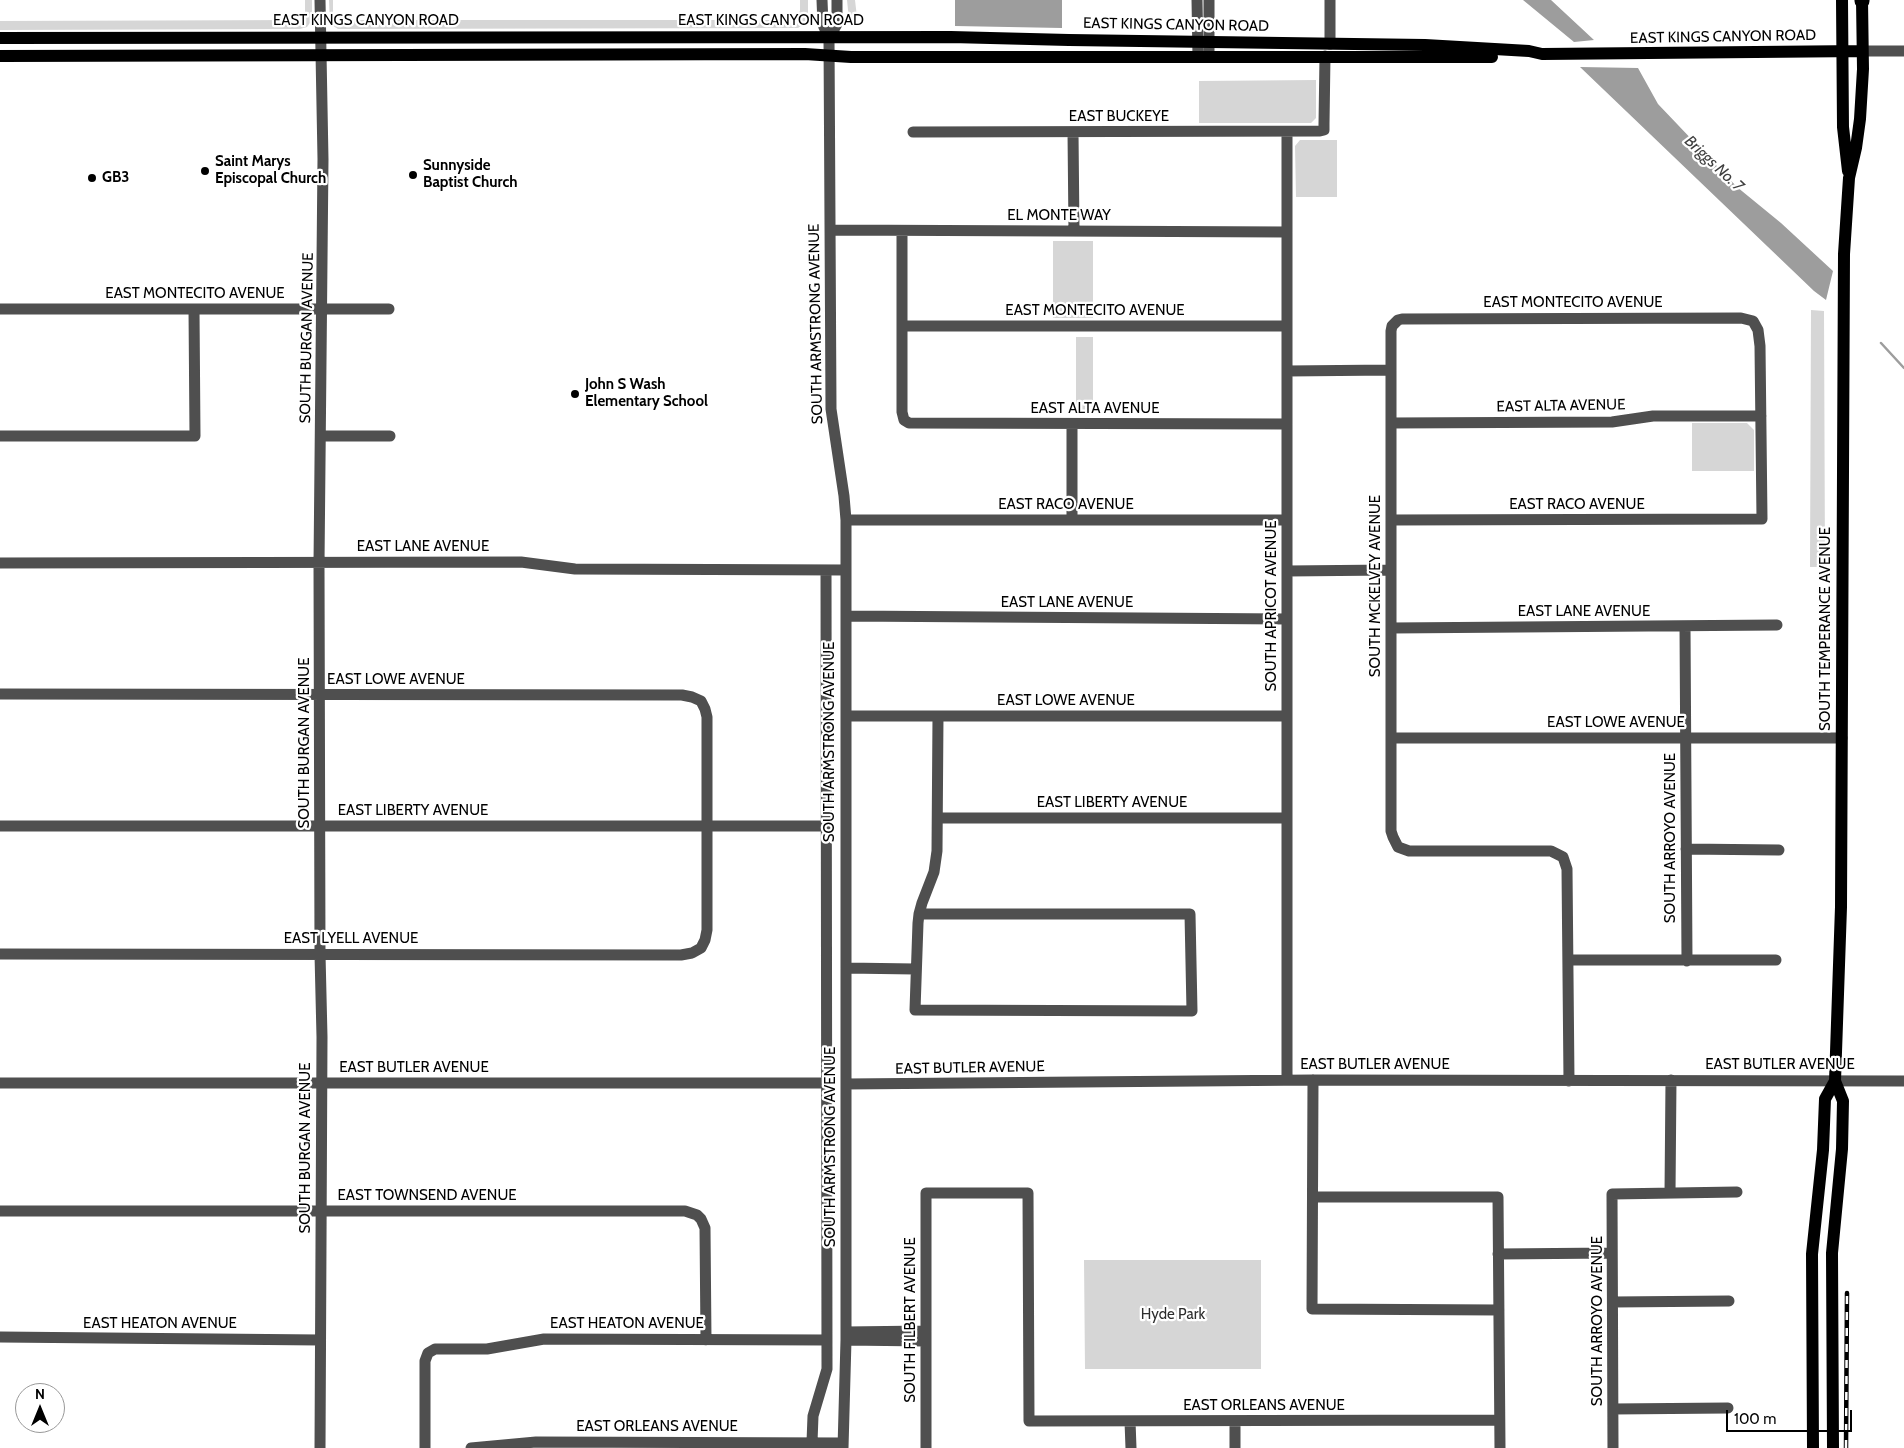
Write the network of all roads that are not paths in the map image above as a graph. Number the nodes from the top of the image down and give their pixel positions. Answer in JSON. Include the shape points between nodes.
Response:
{"nodes":[{"id":1,"x":320,"y":0,"type":"edge"},
{"id":2,"x":822,"y":0,"type":"edge"},
{"id":3,"x":837,"y":0,"type":"edge"},
{"id":4,"x":1197,"y":0,"type":"edge"},
{"id":5,"x":1209,"y":0,"type":"edge"},
{"id":6,"x":1330,"y":0,"type":"edge"},
{"id":7,"x":1842,"y":0,"type":"edge"},
{"id":8,"x":1862,"y":0,"type":"edge"},
{"id":9,"x":0,"y":38,"type":"edge"},
{"id":10,"x":146,"y":38,"type":"junction"},
{"id":11,"x":320,"y":38,"type":"junction"},
{"id":12,"x":829,"y":38,"type":"junction"},
{"id":13,"x":1203,"y":42,"type":"junction"},
{"id":14,"x":1327,"y":50,"type":"junction"},
{"id":15,"x":1842,"y":51,"type":"junction"},
{"id":16,"x":1862,"y":51,"type":"junction"},
{"id":17,"x":1904,"y":51,"type":"edge"},
{"id":18,"x":1542,"y":54,"type":"junction"},
{"id":19,"x":321,"y":55,"type":"junction"},
{"id":20,"x":830,"y":55,"type":"junction"},
{"id":21,"x":6,"y":56,"type":"edge"},
{"id":22,"x":1203,"y":57,"type":"junction"},
{"id":23,"x":914,"y":132,"type":"dead end"},
{"id":24,"x":1073,"y":132,"type":"junction"},
{"id":25,"x":1287,"y":132,"type":"junction"},
{"id":26,"x":1849,"y":178,"type":"junction"},
{"id":27,"x":830,"y":230,"type":"junction"},
{"id":28,"x":902,"y":231,"type":"junction"},
{"id":29,"x":1074,"y":231,"type":"junction"},
{"id":30,"x":1287,"y":232,"type":"junction"},
{"id":31,"x":0,"y":309,"type":"edge"},
{"id":32,"x":194,"y":309,"type":"junction"},
{"id":33,"x":389,"y":309,"type":"dead end"},
{"id":34,"x":322,"y":310,"type":"junction"},
{"id":35,"x":1394,"y":323,"type":"joint"},
{"id":36,"x":902,"y":326,"type":"junction"},
{"id":37,"x":1287,"y":326,"type":"junction"},
{"id":38,"x":1391,"y":370,"type":"junction"},
{"id":39,"x":1287,"y":371,"type":"junction"},
{"id":40,"x":1761,"y":416,"type":"junction"},
{"id":41,"x":1391,"y":423,"type":"junction"},
{"id":42,"x":1072,"y":424,"type":"junction"},
{"id":43,"x":1287,"y":424,"type":"junction"},
{"id":44,"x":0,"y":436,"type":"edge"},
{"id":45,"x":321,"y":436,"type":"junction"},
{"id":46,"x":390,"y":436,"type":"dead end"},
{"id":47,"x":846,"y":520,"type":"junction"},
{"id":48,"x":1072,"y":520,"type":"junction"},
{"id":49,"x":1287,"y":520,"type":"junction"},
{"id":50,"x":1391,"y":520,"type":"junction"},
{"id":51,"x":0,"y":563,"type":"edge"},
{"id":52,"x":320,"y":563,"type":"junction"},
{"id":53,"x":826,"y":570,"type":"junction"},
{"id":54,"x":846,"y":570,"type":"junction"},
{"id":55,"x":1287,"y":570,"type":"junction"},
{"id":56,"x":1391,"y":570,"type":"junction"},
{"id":57,"x":846,"y":616,"type":"junction"},
{"id":58,"x":1287,"y":619,"type":"junction"},
{"id":59,"x":1777,"y":625,"type":"dead end"},
{"id":60,"x":1686,"y":626,"type":"junction"},
{"id":61,"x":1392,"y":628,"type":"junction"},
{"id":62,"x":0,"y":694,"type":"edge"},
{"id":63,"x":320,"y":695,"type":"junction"},
{"id":64,"x":846,"y":716,"type":"junction"},
{"id":65,"x":938,"y":716,"type":"junction"},
{"id":66,"x":1287,"y":716,"type":"junction"},
{"id":67,"x":1391,"y":738,"type":"junction"},
{"id":68,"x":1686,"y":738,"type":"junction"},
{"id":69,"x":1842,"y":738,"type":"junction"},
{"id":70,"x":938,"y":818,"type":"junction"},
{"id":71,"x":1287,"y":818,"type":"junction"},
{"id":72,"x":0,"y":826,"type":"edge"},
{"id":73,"x":320,"y":826,"type":"junction"},
{"id":74,"x":707,"y":826,"type":"junction"},
{"id":75,"x":826,"y":826,"type":"junction"},
{"id":76,"x":1686,"y":849,"type":"junction"},
{"id":77,"x":1779,"y":850,"type":"dead end"},
{"id":78,"x":919,"y":914,"type":"junction"},
{"id":79,"x":0,"y":954,"type":"edge"},
{"id":80,"x":320,"y":954,"type":"junction"},
{"id":81,"x":1568,"y":960,"type":"junction"},
{"id":82,"x":1776,"y":960,"type":"dead end"},
{"id":83,"x":1687,"y":961,"type":"junction"},
{"id":84,"x":846,"y":968,"type":"junction"},
{"id":85,"x":915,"y":969,"type":"junction"},
{"id":86,"x":1287,"y":1080,"type":"junction"},
{"id":87,"x":1313,"y":1080,"type":"junction"},
{"id":88,"x":1569,"y":1080,"type":"junction"},
{"id":89,"x":1671,"y":1080,"type":"junction"},
{"id":90,"x":1835,"y":1081,"type":"junction"},
{"id":91,"x":1904,"y":1081,"type":"edge"},
{"id":92,"x":0,"y":1082,"type":"edge"},
{"id":93,"x":321,"y":1082,"type":"junction"},
{"id":94,"x":827,"y":1083,"type":"junction"},
{"id":95,"x":846,"y":1084,"type":"junction"},
{"id":96,"x":1737,"y":1192,"type":"dead end"},
{"id":97,"x":1670,"y":1193,"type":"junction"},
{"id":98,"x":1313,"y":1197,"type":"junction"},
{"id":99,"x":0,"y":1211,"type":"edge"},
{"id":100,"x":320,"y":1211,"type":"junction"},
{"id":101,"x":1612,"y":1253,"type":"junction"},
{"id":102,"x":1498,"y":1254,"type":"junction"},
{"id":103,"x":1729,"y":1301,"type":"dead end"},
{"id":104,"x":1613,"y":1302,"type":"junction"},
{"id":105,"x":1499,"y":1310,"type":"junction"},
{"id":106,"x":846,"y":1336,"type":"junction"},
{"id":107,"x":925,"y":1336,"type":"junction"},
{"id":108,"x":0,"y":1337,"type":"edge"},
{"id":109,"x":320,"y":1340,"type":"junction"},
{"id":110,"x":706,"y":1340,"type":"junction"},
{"id":111,"x":827,"y":1340,"type":"junction"},
{"id":112,"x":1728,"y":1408,"type":"dead end"},
{"id":113,"x":1613,"y":1409,"type":"junction"},
{"id":114,"x":1499,"y":1420,"type":"junction"},
{"id":115,"x":1029,"y":1421,"type":"joint"},
{"id":116,"x":1130,"y":1421,"type":"junction"},
{"id":117,"x":1235,"y":1421,"type":"junction"},
{"id":118,"x":812,"y":1442,"type":"junction"},
{"id":119,"x":536,"y":1445,"type":"edge"},
{"id":120,"x":645,"y":1445,"type":"edge"},
{"id":121,"x":754,"y":1445,"type":"edge"},
{"id":122,"x":843,"y":1445,"type":"edge"},
{"id":123,"x":320,"y":1448,"type":"edge"},
{"id":124,"x":425,"y":1448,"type":"edge"},
{"id":125,"x":471,"y":1448,"type":"edge"},
{"id":126,"x":926,"y":1448,"type":"edge"},
{"id":127,"x":1131,"y":1448,"type":"edge"},
{"id":128,"x":1235,"y":1448,"type":"edge"},
{"id":129,"x":1500,"y":1448,"type":"edge"},
{"id":130,"x":1614,"y":1448,"type":"edge"},
{"id":131,"x":1813,"y":1448,"type":"edge"},
{"id":132,"x":1833,"y":1448,"type":"edge"}],
"edges":[{"from":1,"to":11,"type":"street","name":"SOUTH BURGAN AVENUE"},
{"from":2,"to":12,"type":"street","via":[[822,25]]},
{"from":3,"to":12,"type":"street","via":[[837,24]]},
{"from":4,"to":13,"type":"street"},
{"from":5,"to":13,"type":"street"},
{"from":6,"to":14,"type":"street"},
{"from":7,"to":15,"type":"main road","name":"SOUTH TEMPERANCE AVENUE"},
{"from":8,"to":16,"type":"main road","name":"SOUTH TEMPERANCE AVENUE"},
{"from":9,"to":10,"type":"main road","name":"EAST KINGS CANYON ROAD"},
{"from":10,"to":11,"type":"main road","name":"EAST KINGS CANYON ROAD"},
{"from":10,"to":21,"type":"main road","via":[[115,46],[25,46]]},
{"from":11,"to":12,"type":"main road","name":"EAST KINGS CANYON ROAD"},
{"from":11,"to":19,"type":"street","name":"SOUTH BURGAN AVENUE"},
{"from":12,"to":13,"type":"main road","name":"EAST KINGS CANYON ROAD"},
{"from":12,"to":20,"type":"street","name":"SOUTH ARMSTRONG AVENUE"},
{"from":13,"to":14,"type":"main road","name":"EAST KINGS CANYON ROAD"},
{"from":13,"to":22,"type":"street"},
{"from":14,"to":18,"type":"main road","name":"EAST KINGS CANYON ROAD","via":[[1529,57]]},
{"from":14,"to":18,"type":"main road","name":"EAST KINGS CANYON ROAD","via":[[1376,50],[1406,44]]},
{"from":14,"to":22,"type":"main road","name":"EAST KINGS CANYON ROAD"},
{"from":14,"to":25,"type":"street","name":"EAST BUCKEYE","via":[[1324,130]]},
{"from":15,"to":16,"type":"main road","name":"EAST KINGS CANYON ROAD"},
{"from":15,"to":18,"type":"main road","name":"EAST KINGS CANYON ROAD"},
{"from":15,"to":26,"type":"main road","name":"SOUTH TEMPERANCE AVENUE","via":[[1843,127]]},
{"from":16,"to":17,"type":"street","name":"EAST KINGS CANYON ROAD"},
{"from":16,"to":26,"type":"main road","name":"SOUTH TEMPERANCE AVENUE","via":[[1858,135]]},
{"from":19,"to":20,"type":"main road","name":"EAST KINGS CANYON ROAD"},
{"from":19,"to":21,"type":"main road","name":"EAST KINGS CANYON ROAD"},
{"from":19,"to":34,"type":"street","name":"SOUTH BURGAN AVENUE"},
{"from":20,"to":22,"type":"main road","name":"EAST KINGS CANYON ROAD"},
{"from":20,"to":27,"type":"street","name":"SOUTH ARMSTRONG AVENUE"},
{"from":23,"to":24,"type":"street","name":"EAST BUCKEYE"},
{"from":24,"to":25,"type":"street","name":"EAST BUCKEYE"},
{"from":24,"to":29,"type":"street"},
{"from":25,"to":30,"type":"street","name":"SOUTH APRICOT AVENUE"},
{"from":26,"to":69,"type":"main road","name":"SOUTH TEMPERANCE AVENUE","via":[[1844,254]]},
{"from":27,"to":28,"type":"street","name":"EL MONTE WAY"},
{"from":27,"to":47,"type":"street","name":"SOUTH ARMSTRONG AVENUE","via":[[831,409]]},
{"from":28,"to":29,"type":"street","name":"EL MONTE WAY"},
{"from":28,"to":36,"type":"street"},
{"from":29,"to":30,"type":"street","name":"EL MONTE WAY"},
{"from":30,"to":37,"type":"street","name":"SOUTH APRICOT AVENUE"},
{"from":31,"to":32,"type":"street","name":"EAST MONTECITO AVENUE"},
{"from":32,"to":34,"type":"street","name":"EAST MONTECITO AVENUE"},
{"from":32,"to":44,"type":"street","via":[[195,436]]},
{"from":33,"to":34,"type":"street","name":"EAST MONTECITO AVENUE"},
{"from":34,"to":45,"type":"street","name":"SOUTH BURGAN AVENUE"},
{"from":35,"to":38,"type":"street","name":"SOUTH MCKELVEY AVENUE"},
{"from":35,"to":40,"type":"street","name":"EAST MONTECITO AVENUE","via":[[1402,319],[1741,318],[1752,321],[1758,330]]},
{"from":36,"to":37,"type":"street","name":"EAST MONTECITO AVENUE"},
{"from":36,"to":42,"type":"street","name":"EAST ALTA AVENUE","via":[[904,420],[916,424]]},
{"from":37,"to":39,"type":"street","name":"SOUTH APRICOT AVENUE"},
{"from":38,"to":39,"type":"street"},
{"from":38,"to":41,"type":"street","name":"SOUTH MCKELVEY AVENUE"},
{"from":39,"to":43,"type":"street","name":"SOUTH APRICOT AVENUE"},
{"from":40,"to":41,"type":"street","name":"EAST ALTA AVENUE","via":[[1653,416],[1612,422]]},
{"from":40,"to":50,"type":"street","name":"EAST RACO AVENUE","via":[[1762,519]]},
{"from":41,"to":50,"type":"street","name":"SOUTH MCKELVEY AVENUE"},
{"from":42,"to":43,"type":"street","name":"EAST ALTA AVENUE"},
{"from":42,"to":48,"type":"street"},
{"from":43,"to":49,"type":"street","name":"SOUTH APRICOT AVENUE"},
{"from":45,"to":46,"type":"street"},
{"from":45,"to":52,"type":"street","name":"SOUTH BURGAN AVENUE"},
{"from":47,"to":48,"type":"street","name":"EAST RACO AVENUE"},
{"from":47,"to":54,"type":"street","name":"SOUTH ARMSTRONG AVENUE"},
{"from":48,"to":49,"type":"street","name":"EAST RACO AVENUE"},
{"from":49,"to":55,"type":"street","name":"SOUTH APRICOT AVENUE"},
{"from":50,"to":56,"type":"street","name":"SOUTH MCKELVEY AVENUE"},
{"from":51,"to":52,"type":"street","name":"EAST LANE AVENUE"},
{"from":52,"to":53,"type":"street","name":"EAST LANE AVENUE","via":[[521,562],[575,569]]},
{"from":52,"to":63,"type":"street","name":"SOUTH BURGAN AVENUE"},
{"from":53,"to":54,"type":"street","name":"EAST LANE AVENUE"},
{"from":53,"to":75,"type":"street","name":"SOUTH ARMSTRONG AVENUE"},
{"from":54,"to":57,"type":"street","name":"SOUTH ARMSTRONG AVENUE"},
{"from":55,"to":56,"type":"street"},
{"from":55,"to":58,"type":"street","name":"SOUTH APRICOT AVENUE"},
{"from":56,"to":61,"type":"street","name":"SOUTH MCKELVEY AVENUE"},
{"from":57,"to":58,"type":"street","name":"EAST LANE AVENUE"},
{"from":57,"to":64,"type":"street","name":"SOUTH ARMSTRONG AVENUE"},
{"from":58,"to":66,"type":"street","name":"SOUTH APRICOT AVENUE"},
{"from":59,"to":60,"type":"street","name":"EAST LANE AVENUE"},
{"from":60,"to":61,"type":"street","name":"EAST LANE AVENUE"},
{"from":60,"to":68,"type":"street","name":"SOUTH ARROYO AVENUE"},
{"from":61,"to":67,"type":"street","name":"SOUTH MCKELVEY AVENUE"},
{"from":62,"to":63,"type":"street","name":"EAST LOWE AVENUE"},
{"from":63,"to":73,"type":"street","name":"SOUTH BURGAN AVENUE"},
{"from":63,"to":74,"type":"street","name":"EAST LOWE AVENUE","via":[[692,696],[701,701],[707,717]]},
{"from":64,"to":65,"type":"street","name":"EAST LOWE AVENUE"},
{"from":64,"to":84,"type":"street","name":"SOUTH ARMSTRONG AVENUE"},
{"from":65,"to":66,"type":"street","name":"EAST LOWE AVENUE"},
{"from":65,"to":70,"type":"street"},
{"from":66,"to":71,"type":"street","name":"SOUTH APRICOT AVENUE"},
{"from":67,"to":68,"type":"street","name":"EAST LOWE AVENUE"},
{"from":67,"to":81,"type":"street","name":"SOUTH MCKELVEY AVENUE","via":[[1391,831],[1394,843],[1409,851],[1551,852],[1563,857]]},
{"from":68,"to":69,"type":"street","name":"EAST LOWE AVENUE"},
{"from":68,"to":76,"type":"street","name":"SOUTH ARROYO AVENUE"},
{"from":69,"to":90,"type":"main road","name":"SOUTH TEMPERANCE AVENUE"},
{"from":70,"to":71,"type":"street","name":"EAST LIBERTY AVENUE"},
{"from":70,"to":78,"type":"street","via":[[936,862]]},
{"from":71,"to":86,"type":"street","name":"SOUTH APRICOT AVENUE"},
{"from":72,"to":73,"type":"street","name":"EAST LIBERTY AVENUE"},
{"from":73,"to":74,"type":"street","name":"EAST LIBERTY AVENUE"},
{"from":73,"to":80,"type":"street","name":"SOUTH BURGAN AVENUE"},
{"from":74,"to":75,"type":"street","name":"EAST LIBERTY AVENUE"},
{"from":74,"to":80,"type":"street","name":"EAST LYELL AVENUE","via":[[706,940],[692,953]]},
{"from":75,"to":94,"type":"street","name":"SOUTH ARMSTRONG AVENUE"},
{"from":76,"to":77,"type":"street"},
{"from":76,"to":83,"type":"street","name":"SOUTH ARROYO AVENUE"},
{"from":78,"to":85,"type":"street"},
{"from":78,"to":85,"type":"street","via":[[1190,914],[1192,1011],[915,1010]]},
{"from":79,"to":80,"type":"street","name":"EAST LYELL AVENUE"},
{"from":80,"to":93,"type":"street","name":"SOUTH BURGAN AVENUE"},
{"from":81,"to":83,"type":"street"},
{"from":81,"to":88,"type":"street"},
{"from":82,"to":83,"type":"street"},
{"from":84,"to":85,"type":"street"},
{"from":84,"to":95,"type":"street","name":"SOUTH ARMSTRONG AVENUE"},
{"from":86,"to":87,"type":"street","name":"EAST BUTLER AVENUE"},
{"from":86,"to":95,"type":"street","name":"EAST BUTLER AVENUE"},
{"from":87,"to":88,"type":"street","name":"EAST BUTLER AVENUE"},
{"from":87,"to":98,"type":"street"},
{"from":88,"to":89,"type":"street","name":"EAST BUTLER AVENUE"},
{"from":89,"to":90,"type":"street","name":"EAST BUTLER AVENUE"},
{"from":89,"to":97,"type":"street"},
{"from":90,"to":91,"type":"street","name":"EAST BUTLER AVENUE"},
{"from":90,"to":131,"type":"main road","name":"SOUTH TEMPERANCE AVENUE","via":[[1825,1099],[1812,1254]]},
{"from":90,"to":132,"type":"main road","name":"SOUTH TEMPERANCE AVENUE","via":[[1843,1100],[1842,1149],[1832,1253]]},
{"from":92,"to":93,"type":"street","name":"EAST BUTLER AVENUE"},
{"from":93,"to":94,"type":"street","name":"EAST BUTLER AVENUE"},
{"from":93,"to":100,"type":"street","name":"SOUTH BURGAN AVENUE"},
{"from":94,"to":111,"type":"street","name":"SOUTH ARMSTRONG AVENUE"},
{"from":95,"to":106,"type":"street","name":"SOUTH ARMSTRONG AVENUE"},
{"from":96,"to":97,"type":"street"},
{"from":97,"to":101,"type":"street","name":"SOUTH ARROYO AVENUE","via":[[1612,1194]]},
{"from":98,"to":102,"type":"street","via":[[1498,1197]]},
{"from":98,"to":105,"type":"street","via":[[1312,1309]]},
{"from":99,"to":100,"type":"street","name":"EAST TOWNSEND AVENUE"},
{"from":100,"to":109,"type":"street","name":"SOUTH BURGAN AVENUE"},
{"from":100,"to":110,"type":"street","name":"EAST TOWNSEND AVENUE","via":[[685,1211],[697,1215],[706,1233]]},
{"from":101,"to":102,"type":"street"},
{"from":101,"to":104,"type":"street","name":"SOUTH ARROYO AVENUE"},
{"from":102,"to":105,"type":"street"},
{"from":103,"to":104,"type":"street"},
{"from":104,"to":113,"type":"street","name":"SOUTH ARROYO AVENUE"},
{"from":105,"to":114,"type":"street"},
{"from":106,"to":107,"type":"street"},
{"from":106,"to":122,"type":"street","name":"SOUTH ARMSTRONG AVENUE"},
{"from":107,"to":115,"type":"street","name":"SOUTH FILBERT AVENUE","via":[[926,1193],[1028,1193]]},
{"from":107,"to":126,"type":"street","name":"SOUTH FILBERT AVENUE"},
{"from":108,"to":109,"type":"street","name":"EAST HEATON AVENUE"},
{"from":109,"to":123,"type":"street","name":"SOUTH BURGAN AVENUE"},
{"from":110,"to":111,"type":"street","name":"EAST HEATON AVENUE"},
{"from":110,"to":124,"type":"street","name":"EAST HEATON AVENUE","via":[[544,1339],[487,1349],[435,1349],[428,1353],[425,1361]]},
{"from":111,"to":118,"type":"street","name":"SOUTH ARMSTRONG AVENUE","via":[[826,1375],[813,1416]]},
{"from":112,"to":113,"type":"street"},
{"from":113,"to":130,"type":"street","name":"SOUTH ARROYO AVENUE"},
{"from":114,"to":117,"type":"street","name":"EAST ORLEANS AVENUE"},
{"from":114,"to":129,"type":"street"},
{"from":115,"to":116,"type":"street","name":"EAST ORLEANS AVENUE"},
{"from":116,"to":117,"type":"street","name":"EAST ORLEANS AVENUE"},
{"from":116,"to":127,"type":"street"},
{"from":117,"to":128,"type":"street"},
{"from":118,"to":121,"type":"street","name":"EAST ORLEANS AVENUE"},
{"from":118,"to":122,"type":"street","name":"EAST ORLEANS AVENUE"},
{"from":119,"to":120,"type":"street","name":"EAST ORLEANS AVENUE"},
{"from":119,"to":125,"type":"street","name":"EAST ORLEANS AVENUE"},
{"from":120,"to":121,"type":"street","name":"EAST ORLEANS AVENUE"}]}
